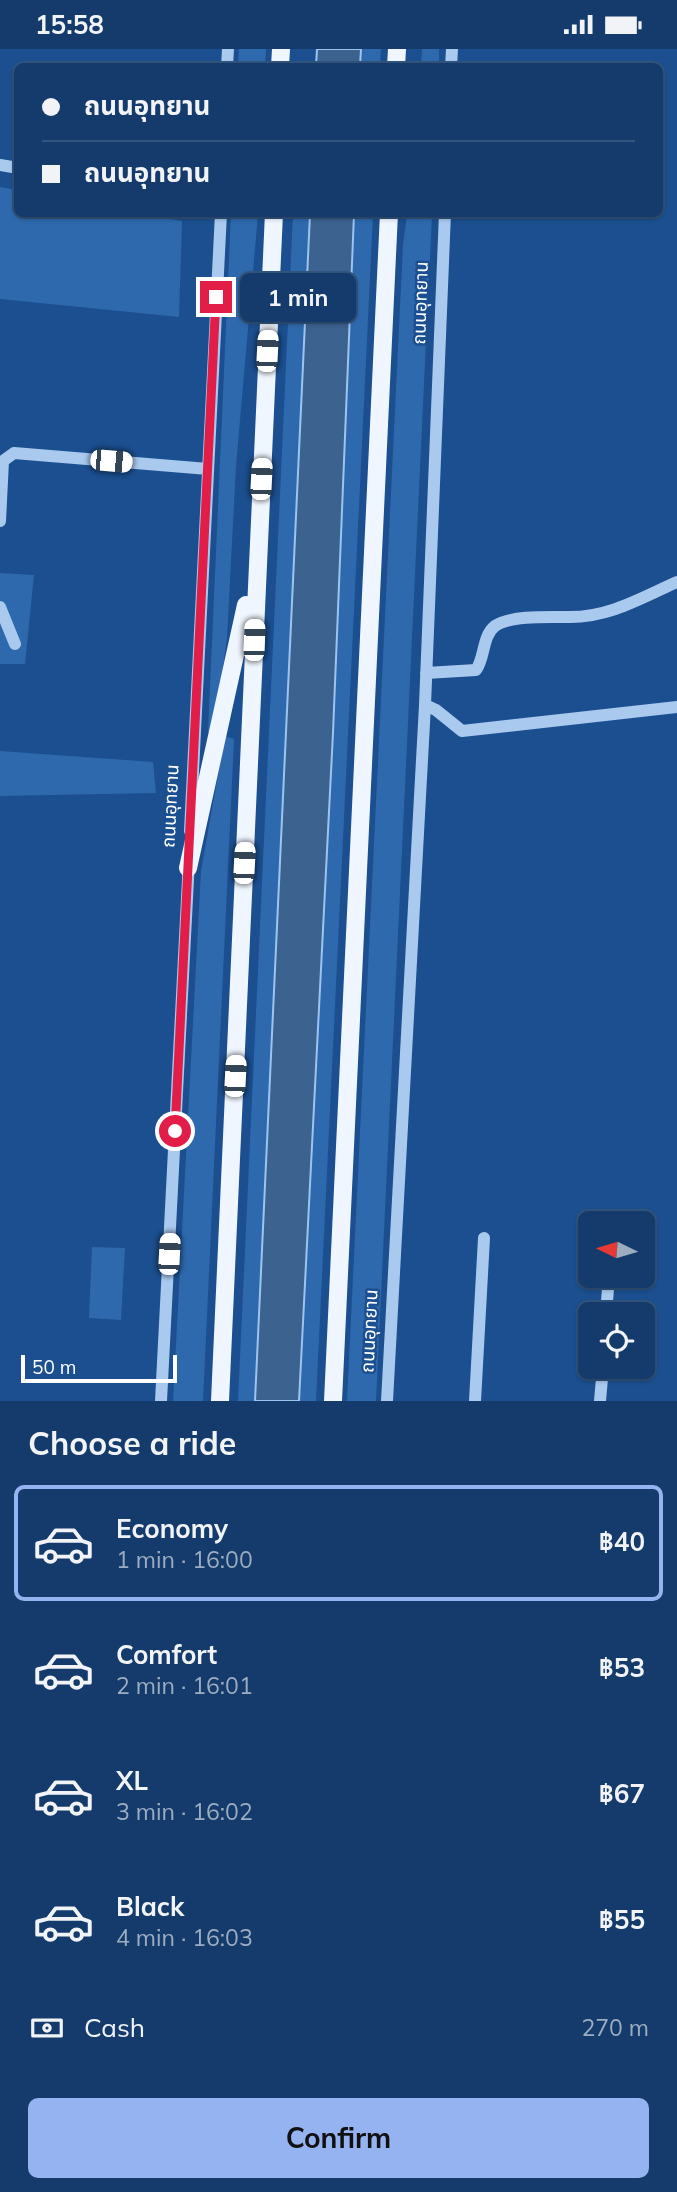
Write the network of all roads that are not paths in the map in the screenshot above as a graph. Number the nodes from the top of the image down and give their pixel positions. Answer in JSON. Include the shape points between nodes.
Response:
{"nodes":[{"id":1,"x":221,"y":217,"type":"edge"},
{"id":2,"x":274,"y":217,"type":"edge"},
{"id":3,"x":389,"y":217,"type":"edge"},
{"id":4,"x":445,"y":217,"type":"edge"},
{"id":5,"x":208,"y":469,"type":"junction"},
{"id":6,"x":0,"y":521,"type":"edge"},
{"id":7,"x":257,"y":556,"type":"junction"},
{"id":8,"x":677,"y":582,"type":"edge"},
{"id":9,"x":0,"y":607,"type":"edge"},
{"id":10,"x":15,"y":644,"type":"dead end"},
{"id":11,"x":426,"y":673,"type":"junction"},
{"id":12,"x":425,"y":705,"type":"junction"},
{"id":13,"x":677,"y":707,"type":"edge"},
{"id":14,"x":188,"y":868,"type":"junction"},
{"id":15,"x":484,"y":1238,"type":"dead end"},
{"id":16,"x":602,"y":1379,"type":"edge"},
{"id":17,"x":161,"y":1401,"type":"edge"},
{"id":18,"x":220,"y":1401,"type":"edge"},
{"id":19,"x":333,"y":1401,"type":"edge"},
{"id":20,"x":387,"y":1401,"type":"edge"},
{"id":21,"x":475,"y":1401,"type":"edge"},
{"id":22,"x":600,"y":1401,"type":"edge"}],
"edges":[{"from":1,"to":5,"type":"street","name":"ถนนอุทยาน"},
{"from":2,"to":7,"type":"main road"},
{"from":3,"to":19,"type":"main road","name":"ถนนอุทยาน"},
{"from":4,"to":11,"type":"street","name":"ถนนอุทยาน"},
{"from":5,"to":6,"type":"street","via":[[14,453],[3,461]]},
{"from":5,"to":14,"type":"street","name":"ถนนอุทยาน"},
{"from":7,"to":14,"type":"main road"},
{"from":7,"to":18,"type":"main road"},
{"from":8,"to":11,"type":"street","via":[[601,615],[502,622],[488,635],[476,670]]},
{"from":9,"to":10,"type":"street"},
{"from":11,"to":12,"type":"street","name":"ถนนอุทยาน"},
{"from":12,"to":13,"type":"street","via":[[462,731]]},
{"from":12,"to":20,"type":"street","name":"ถนนอุทยาน"},
{"from":14,"to":17,"type":"street","name":"ถนนอุทยาน"},
{"from":15,"to":21,"type":"street"},
{"from":16,"to":22,"type":"street"}]}
